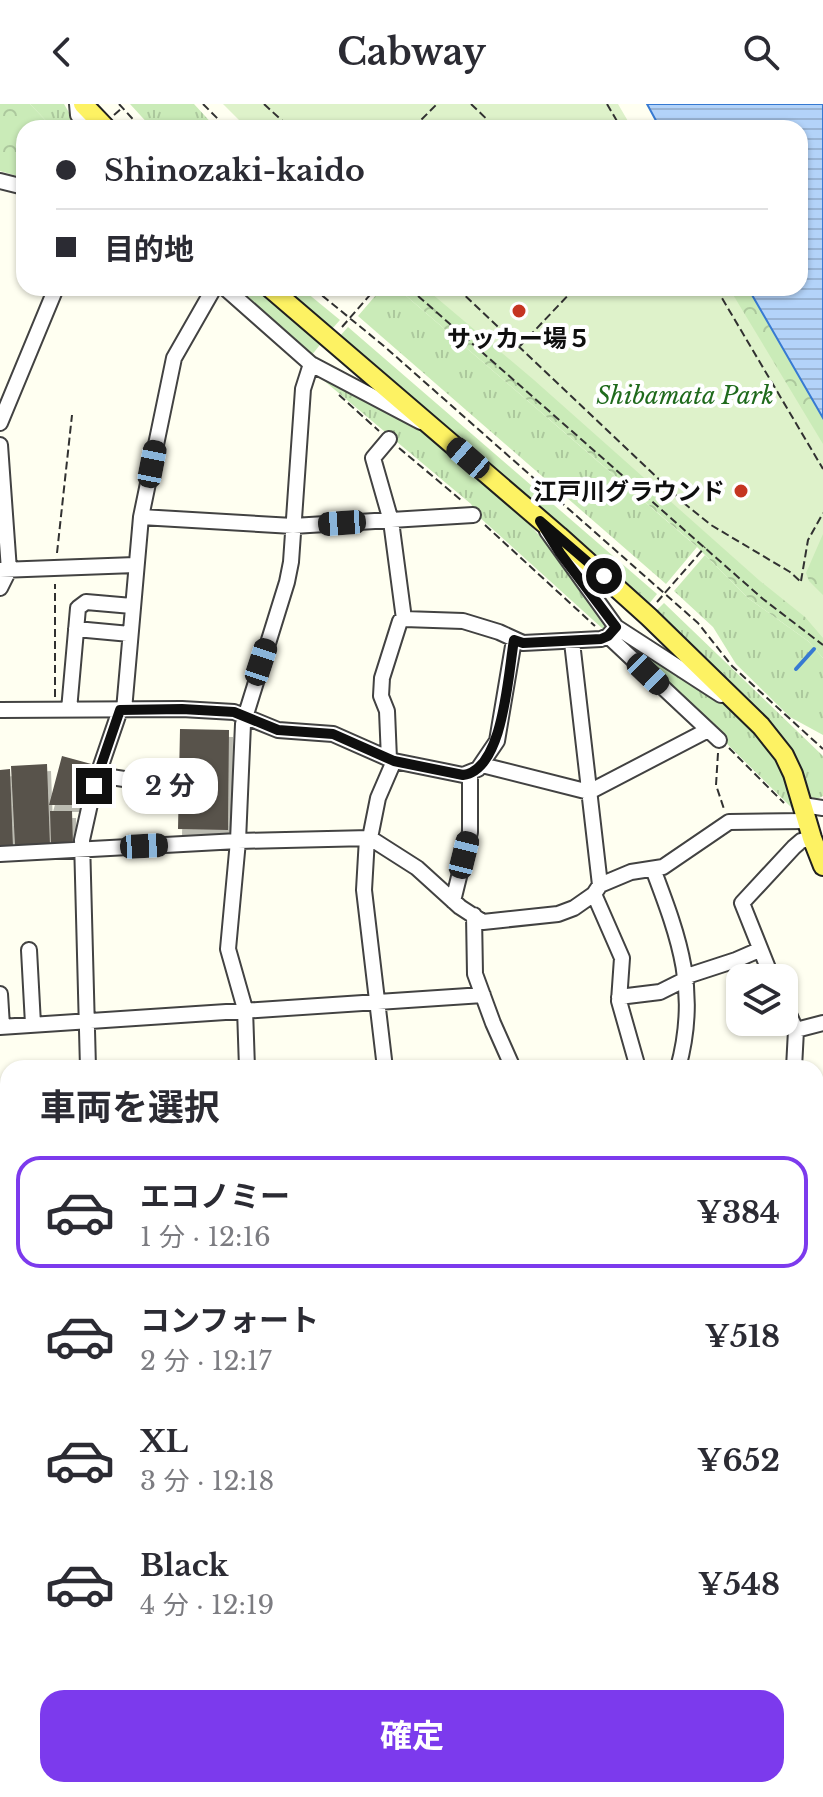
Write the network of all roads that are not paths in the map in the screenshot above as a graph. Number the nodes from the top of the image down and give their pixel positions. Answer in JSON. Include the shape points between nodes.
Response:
{"nodes":[{"id":1,"x":83,"y":104,"type":"edge"},
{"id":2,"x":111,"y":120,"type":"edge"},
{"id":3,"x":53,"y":296,"type":"edge"},
{"id":4,"x":209,"y":296,"type":"edge"},
{"id":5,"x":234,"y":296,"type":"edge"},
{"id":6,"x":279,"y":296,"type":"edge"},
{"id":7,"x":311,"y":364,"type":"junction"},
{"id":8,"x":0,"y":423,"type":"edge"},
{"id":9,"x":432,"y":427,"type":"junction"},
{"id":10,"x":389,"y":439,"type":"dead end"},
{"id":11,"x":0,"y":448,"type":"edge"},
{"id":12,"x":473,"y":515,"type":"dead end"},
{"id":13,"x":141,"y":517,"type":"junction"},
{"id":14,"x":391,"y":521,"type":"junction"},
{"id":15,"x":540,"y":521,"type":"junction"},
{"id":16,"x":293,"y":526,"type":"junction"},
{"id":17,"x":135,"y":565,"type":"junction"},
{"id":18,"x":5,"y":570,"type":"edge"},
{"id":19,"x":0,"y":588,"type":"edge"},
{"id":20,"x":132,"y":606,"type":"junction"},
{"id":21,"x":404,"y":619,"type":"junction"},
{"id":22,"x":76,"y":629,"type":"junction"},
{"id":23,"x":612,"y":631,"type":"junction"},
{"id":24,"x":130,"y":634,"type":"junction"},
{"id":25,"x":514,"y":640,"type":"junction"},
{"id":26,"x":572,"y":642,"type":"junction"},
{"id":27,"x":0,"y":710,"type":"edge"},
{"id":28,"x":69,"y":710,"type":"junction"},
{"id":29,"x":122,"y":710,"type":"junction"},
{"id":30,"x":746,"y":711,"type":"junction"},
{"id":31,"x":244,"y":715,"type":"junction"},
{"id":32,"x":392,"y":760,"type":"junction"},
{"id":33,"x":476,"y":770,"type":"junction"},
{"id":34,"x":98,"y":775,"type":"junction"},
{"id":35,"x":150,"y":783,"type":"dead end"},
{"id":36,"x":589,"y":792,"type":"junction"},
{"id":37,"x":811,"y":813,"type":"edge"},
{"id":38,"x":369,"y":838,"type":"junction"},
{"id":39,"x":238,"y":841,"type":"junction"},
{"id":40,"x":81,"y":849,"type":"junction"},
{"id":41,"x":0,"y":854,"type":"edge"},
{"id":42,"x":823,"y":866,"type":"edge"},
{"id":43,"x":653,"y":869,"type":"junction"},
{"id":44,"x":597,"y":890,"type":"junction"},
{"id":45,"x":453,"y":901,"type":"junction"},
{"id":46,"x":474,"y":915,"type":"junction"},
{"id":47,"x":29,"y":950,"type":"dead end"},
{"id":48,"x":759,"y":950,"type":"junction"},
{"id":49,"x":766,"y":964,"type":"edge"},
{"id":50,"x":687,"y":977,"type":"junction"},
{"id":51,"x":0,"y":994,"type":"edge"},
{"id":52,"x":483,"y":995,"type":"junction"},
{"id":53,"x":619,"y":997,"type":"junction"},
{"id":54,"x":376,"y":1000,"type":"junction"},
{"id":55,"x":245,"y":1009,"type":"junction"},
{"id":56,"x":86,"y":1020,"type":"junction"},
{"id":57,"x":823,"y":1023,"type":"edge"},
{"id":58,"x":33,"y":1024,"type":"junction"},
{"id":59,"x":1,"y":1026,"type":"edge"},
{"id":60,"x":798,"y":1029,"type":"edge"},
{"id":61,"x":796,"y":1036,"type":"edge"},
{"id":62,"x":88,"y":1060,"type":"edge"},
{"id":63,"x":247,"y":1060,"type":"edge"},
{"id":64,"x":384,"y":1060,"type":"edge"},
{"id":65,"x":510,"y":1060,"type":"edge"},
{"id":66,"x":636,"y":1060,"type":"edge"},
{"id":67,"x":680,"y":1060,"type":"edge"},
{"id":68,"x":794,"y":1060,"type":"edge"}],
"edges":[{"from":1,"to":2,"type":"main road"},
{"from":3,"to":8,"type":"street"},
{"from":4,"to":13,"type":"street","via":[[174,358]]},
{"from":5,"to":7,"type":"street"},
{"from":6,"to":9,"type":"main road"},
{"from":7,"to":9,"type":"street"},
{"from":7,"to":16,"type":"street","via":[[303,389]]},
{"from":9,"to":15,"type":"main road"},
{"from":10,"to":14,"type":"street","via":[[373,458]]},
{"from":11,"to":18,"type":"street"},
{"from":12,"to":14,"type":"street"},
{"from":13,"to":16,"type":"street"},
{"from":13,"to":17,"type":"street"},
{"from":14,"to":16,"type":"street"},
{"from":14,"to":21,"type":"street"},
{"from":15,"to":23,"type":"street"},
{"from":15,"to":30,"type":"main road"},
{"from":16,"to":31,"type":"street","via":[[287,582]]},
{"from":17,"to":18,"type":"street"},
{"from":17,"to":20,"type":"street"},
{"from":18,"to":19,"type":"street"},
{"from":20,"to":22,"type":"street","via":[[86,602],[78,608]]},
{"from":20,"to":24,"type":"street"},
{"from":21,"to":25,"type":"street","via":[[463,621]]},
{"from":21,"to":32,"type":"street","via":[[382,678]]},
{"from":22,"to":24,"type":"street"},
{"from":22,"to":28,"type":"street"},
{"from":23,"to":26,"type":"street"},
{"from":23,"to":30,"type":"street"},
{"from":23,"to":36,"type":"street","via":[[713,735]]},
{"from":24,"to":29,"type":"street"},
{"from":25,"to":26,"type":"street"},
{"from":25,"to":33,"type":"street","via":[[497,741]]},
{"from":26,"to":36,"type":"street"},
{"from":27,"to":28,"type":"street"},
{"from":28,"to":29,"type":"street"},
{"from":29,"to":31,"type":"street"},
{"from":29,"to":34,"type":"street"},
{"from":30,"to":37,"type":"main road","via":[[784,755]]},
{"from":31,"to":32,"type":"street","via":[[278,730],[333,734]]},
{"from":31,"to":39,"type":"street"},
{"from":32,"to":33,"type":"street","via":[[463,775]]},
{"from":32,"to":38,"type":"street"},
{"from":33,"to":36,"type":"street"},
{"from":33,"to":45,"type":"street","via":[[470,832]]},
{"from":34,"to":35,"type":"street"},
{"from":34,"to":40,"type":"street"},
{"from":36,"to":44,"type":"street"},
{"from":37,"to":42,"type":"main road"},
{"from":37,"to":43,"type":"street","via":[[729,822]]},
{"from":37,"to":48,"type":"street","via":[[801,841],[742,903]]},
{"from":38,"to":39,"type":"street"},
{"from":38,"to":45,"type":"street","via":[[417,868]]},
{"from":38,"to":54,"type":"street","via":[[364,890]]},
{"from":39,"to":40,"type":"street"},
{"from":39,"to":55,"type":"street","via":[[228,949]]},
{"from":40,"to":41,"type":"street"},
{"from":40,"to":56,"type":"street"},
{"from":43,"to":44,"type":"street","via":[[631,872]]},
{"from":43,"to":50,"type":"street"},
{"from":44,"to":46,"type":"street","via":[[558,914],[483,922]]},
{"from":44,"to":53,"type":"street","via":[[622,958]]},
{"from":45,"to":46,"type":"street"},
{"from":46,"to":52,"type":"street","via":[[475,974]]},
{"from":47,"to":58,"type":"street"},
{"from":48,"to":49,"type":"street"},
{"from":48,"to":50,"type":"street"},
{"from":50,"to":53,"type":"street","via":[[660,992]]},
{"from":50,"to":67,"type":"street","via":[[687,1036]]},
{"from":51,"to":59,"type":"street"},
{"from":52,"to":54,"type":"street"},
{"from":52,"to":65,"type":"street"},
{"from":53,"to":66,"type":"street"},
{"from":54,"to":55,"type":"street"},
{"from":54,"to":64,"type":"street"},
{"from":55,"to":56,"type":"street"},
{"from":55,"to":63,"type":"street"},
{"from":56,"to":58,"type":"street"},
{"from":56,"to":62,"type":"street"},
{"from":57,"to":60,"type":"street"},
{"from":58,"to":59,"type":"street"},
{"from":61,"to":68,"type":"street"}]}
